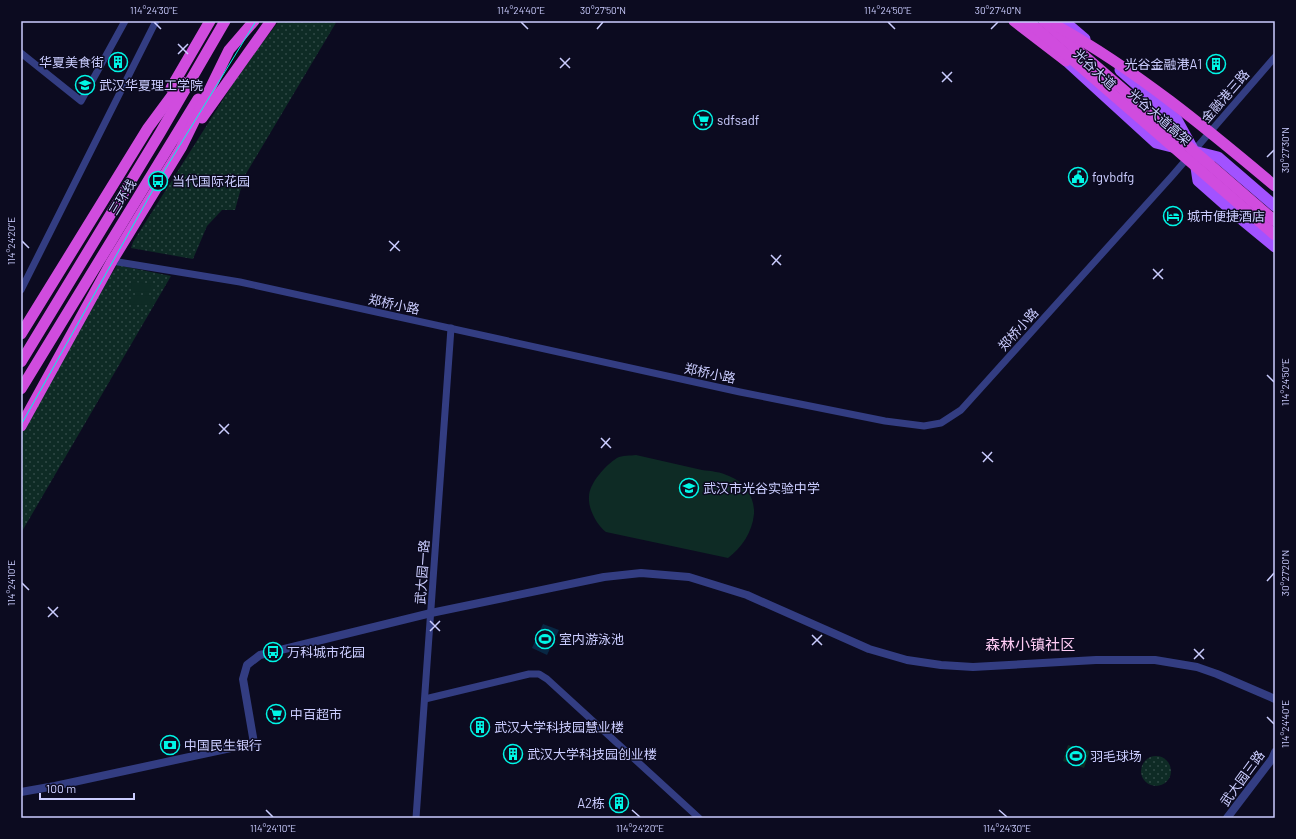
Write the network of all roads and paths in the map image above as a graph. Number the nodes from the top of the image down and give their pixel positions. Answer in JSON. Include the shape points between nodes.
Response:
{"nodes":[{"id":1,"x":125,"y":21,"type":"edge"},
{"id":2,"x":156,"y":21,"type":"edge"},
{"id":3,"x":210,"y":21,"type":"edge"},
{"id":4,"x":224,"y":21,"type":"edge"},
{"id":5,"x":247,"y":21,"type":"edge"},
{"id":6,"x":254,"y":21,"type":"edge"},
{"id":7,"x":271,"y":21,"type":"edge"},
{"id":8,"x":1014,"y":21,"type":"edge"},
{"id":9,"x":1023,"y":21,"type":"edge"},
{"id":10,"x":1028,"y":21,"type":"edge"},
{"id":11,"x":1044,"y":21,"type":"edge"},
{"id":12,"x":1048,"y":21,"type":"edge"},
{"id":13,"x":1064,"y":21,"type":"edge"},
{"id":14,"x":216,"y":35,"type":"junction"},
{"id":15,"x":229,"y":50,"type":"junction"},
{"id":16,"x":21,"y":53,"type":"edge"},
{"id":17,"x":1275,"y":57,"type":"edge"},
{"id":18,"x":1066,"y":61,"type":"junction"},
{"id":19,"x":146,"y":132,"type":"junction"},
{"id":20,"x":181,"y":148,"type":"junction"},
{"id":21,"x":1194,"y":151,"type":"junction"},
{"id":22,"x":1275,"y":186,"type":"edge"},
{"id":23,"x":1275,"y":206,"type":"edge"},
{"id":24,"x":1275,"y":221,"type":"edge"},
{"id":25,"x":1275,"y":234,"type":"edge"},
{"id":26,"x":1275,"y":247,"type":"edge"},
{"id":27,"x":112,"y":261,"type":"junction"},
{"id":28,"x":21,"y":290,"type":"edge"},
{"id":29,"x":451,"y":328,"type":"junction"},
{"id":30,"x":21,"y":334,"type":"edge"},
{"id":31,"x":21,"y":362,"type":"edge"},
{"id":32,"x":21,"y":389,"type":"edge"},
{"id":33,"x":21,"y":426,"type":"edge"},
{"id":34,"x":431,"y":613,"type":"junction"},
{"id":35,"x":425,"y":699,"type":"junction"},
{"id":36,"x":1275,"y":699,"type":"edge"},
{"id":37,"x":1275,"y":752,"type":"edge"},
{"id":38,"x":21,"y":792,"type":"edge"},
{"id":39,"x":416,"y":818,"type":"edge"},
{"id":40,"x":699,"y":818,"type":"edge"},
{"id":41,"x":1227,"y":818,"type":"edge"}],
"edges":[{"from":1,"to":16,"type":"street","via":[[81,101]]},
{"from":2,"to":28,"type":"street"},
{"from":3,"to":19,"type":"highway"},
{"from":4,"to":14,"type":"highway","name":"三环线"},
{"from":5,"to":15,"type":"highway","name":"三环线"},
{"from":6,"to":15,"type":"highway"},
{"from":7,"to":20,"type":"highway"},
{"from":8,"to":18,"type":"highway"},
{"from":9,"to":18,"type":"main road","name":"光谷大道"},
{"from":10,"to":25,"type":"highway","name":"光谷大道高架","bridge":true},
{"from":11,"to":24,"type":"highway","name":"光谷大道高架","bridge":true},
{"from":12,"to":22,"type":"highway","bridge":true,"via":[[1077,37],[1171,100]]},
{"from":13,"to":21,"type":"main road","name":"光谷大道","via":[[1177,120]]},
{"from":14,"to":19,"type":"highway"},
{"from":14,"to":31,"type":"highway","name":"三环线","via":[[160,133]]},
{"from":15,"to":20,"type":"highway"},
{"from":15,"to":32,"type":"highway","name":"三环线"},
{"from":17,"to":21,"type":"street","name":"金融港三路"},
{"from":18,"to":21,"type":"main road","name":"光谷大道","via":[[1156,143]]},
{"from":19,"to":30,"type":"highway"},
{"from":20,"to":27,"type":"highway"},
{"from":21,"to":23,"type":"main road","name":"光谷大道","via":[[1218,157]]},
{"from":21,"to":26,"type":"main road","name":"光谷大道","via":[[1198,180]]},
{"from":21,"to":29,"type":"street","name":"郑桥小路","via":[[961,410],[941,422],[924,426],[885,421],[740,392]]},
{"from":27,"to":29,"type":"street","name":"郑桥小路","via":[[240,282]]},
{"from":27,"to":33,"type":"highway"},
{"from":29,"to":34,"type":"street","name":"武大园一路"},
{"from":34,"to":35,"type":"street","name":"武大园一路"},
{"from":34,"to":36,"type":"street","via":[[604,577],[641,573],[689,577],[747,595],[869,649],[907,660],[973,667],[1096,660],[1155,660],[1197,667]]},
{"from":34,"to":38,"type":"street","via":[[260,655],[247,665],[244,679],[254,743]]},
{"from":35,"to":39,"type":"street","name":"武大园一路"},
{"from":35,"to":40,"type":"street","via":[[529,674],[539,674]]},
{"from":37,"to":41,"type":"street","name":"武大园三路","via":[[1272,760]]}]}
